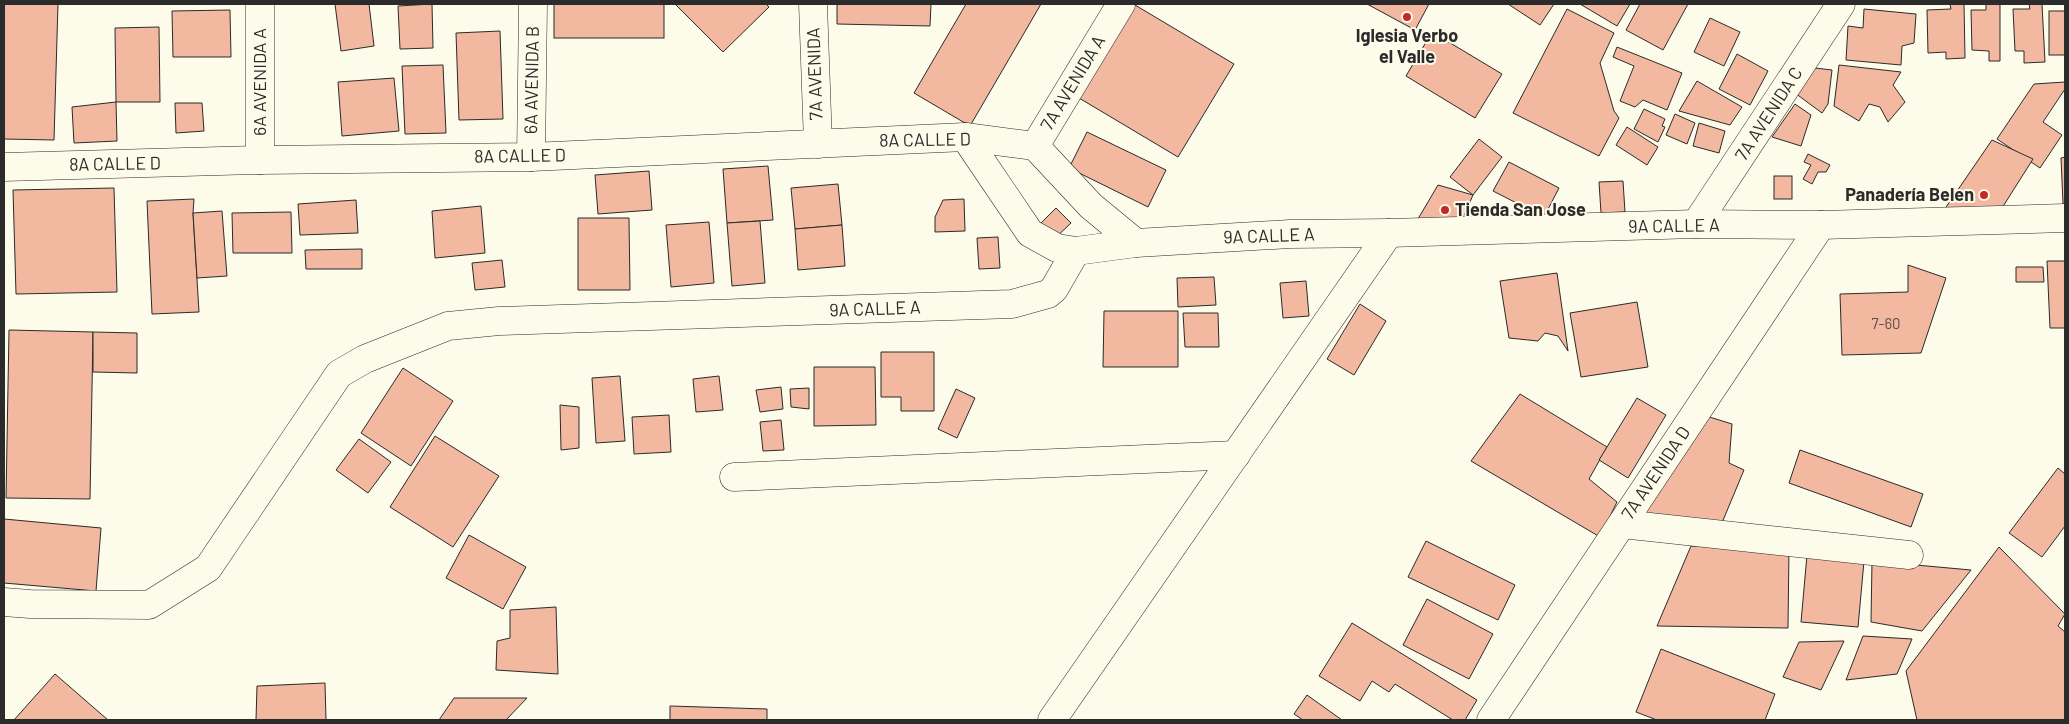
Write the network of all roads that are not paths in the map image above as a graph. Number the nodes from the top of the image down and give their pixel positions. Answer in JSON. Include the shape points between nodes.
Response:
{"nodes":[{"id":1,"x":260,"y":4,"type":"edge"},
{"id":2,"x":533,"y":4,"type":"edge"},
{"id":3,"x":813,"y":4,"type":"edge"},
{"id":4,"x":1122,"y":4,"type":"edge"},
{"id":5,"x":1842,"y":4,"type":"edge"},
{"id":6,"x":965,"y":137,"type":"junction"},
{"id":7,"x":818,"y":144,"type":"junction"},
{"id":8,"x":1035,"y":146,"type":"junction"},
{"id":9,"x":531,"y":157,"type":"junction"},
{"id":10,"x":260,"y":160,"type":"junction"},
{"id":11,"x":4,"y":167,"type":"edge"},
{"id":12,"x":2065,"y":218,"type":"edge"},
{"id":13,"x":1696,"y":224,"type":"junction"},
{"id":14,"x":1821,"y":225,"type":"junction"},
{"id":15,"x":1389,"y":234,"type":"junction"},
{"id":16,"x":1136,"y":243,"type":"junction"},
{"id":17,"x":1076,"y":251,"type":"junction"},
{"id":18,"x":1236,"y":455,"type":"junction"},
{"id":19,"x":734,"y":477,"type":"dead end"},
{"id":20,"x":1622,"y":524,"type":"junction"},
{"id":21,"x":1909,"y":555,"type":"dead end"},
{"id":22,"x":4,"y":602,"type":"edge"},
{"id":23,"x":1052,"y":720,"type":"edge"},
{"id":24,"x":1491,"y":720,"type":"edge"}],
"edges":[{"from":1,"to":10,"type":"street","name":"6A AVENIDA A"},
{"from":2,"to":9,"type":"street","name":"6A AVENIDA B"},
{"from":3,"to":7,"type":"street","name":"7A AVENIDA"},
{"from":4,"to":8,"type":"street","name":"7A AVENIDA A"},
{"from":5,"to":13,"type":"street","name":"7A AVENIDA C"},
{"from":6,"to":7,"type":"street","name":"8A CALLE D"},
{"from":6,"to":8,"type":"street","name":"8A CALLE D"},
{"from":6,"to":17,"type":"street","via":[[1030,233],[1056,248]]},
{"from":7,"to":9,"type":"street","name":"8A CALLE D"},
{"from":8,"to":16,"type":"street","name":"7A AVENIDA A","via":[[1091,206]]},
{"from":9,"to":10,"type":"street","name":"8A CALLE D"},
{"from":10,"to":11,"type":"street","name":"8A CALLE D"},
{"from":12,"to":14,"type":"street","name":"9A CALLE A"},
{"from":13,"to":14,"type":"street","name":"9A CALLE A"},
{"from":13,"to":15,"type":"street","name":"9A CALLE A"},
{"from":14,"to":20,"type":"street","name":"7A AVENIDA D"},
{"from":15,"to":16,"type":"street","name":"9A CALLE A","via":[[1290,234]]},
{"from":15,"to":18,"type":"street"},
{"from":16,"to":17,"type":"street","name":"9A CALLE A"},
{"from":17,"to":22,"type":"street","name":"9A CALLE A","via":[[1048,294],[1012,304],[499,321],[448,326],[365,359],[339,374],[208,568],[149,605]]},
{"from":18,"to":19,"type":"street"},
{"from":18,"to":23,"type":"street"},
{"from":20,"to":21,"type":"street"},
{"from":20,"to":24,"type":"street","name":"7A AVENIDA D"}]}
